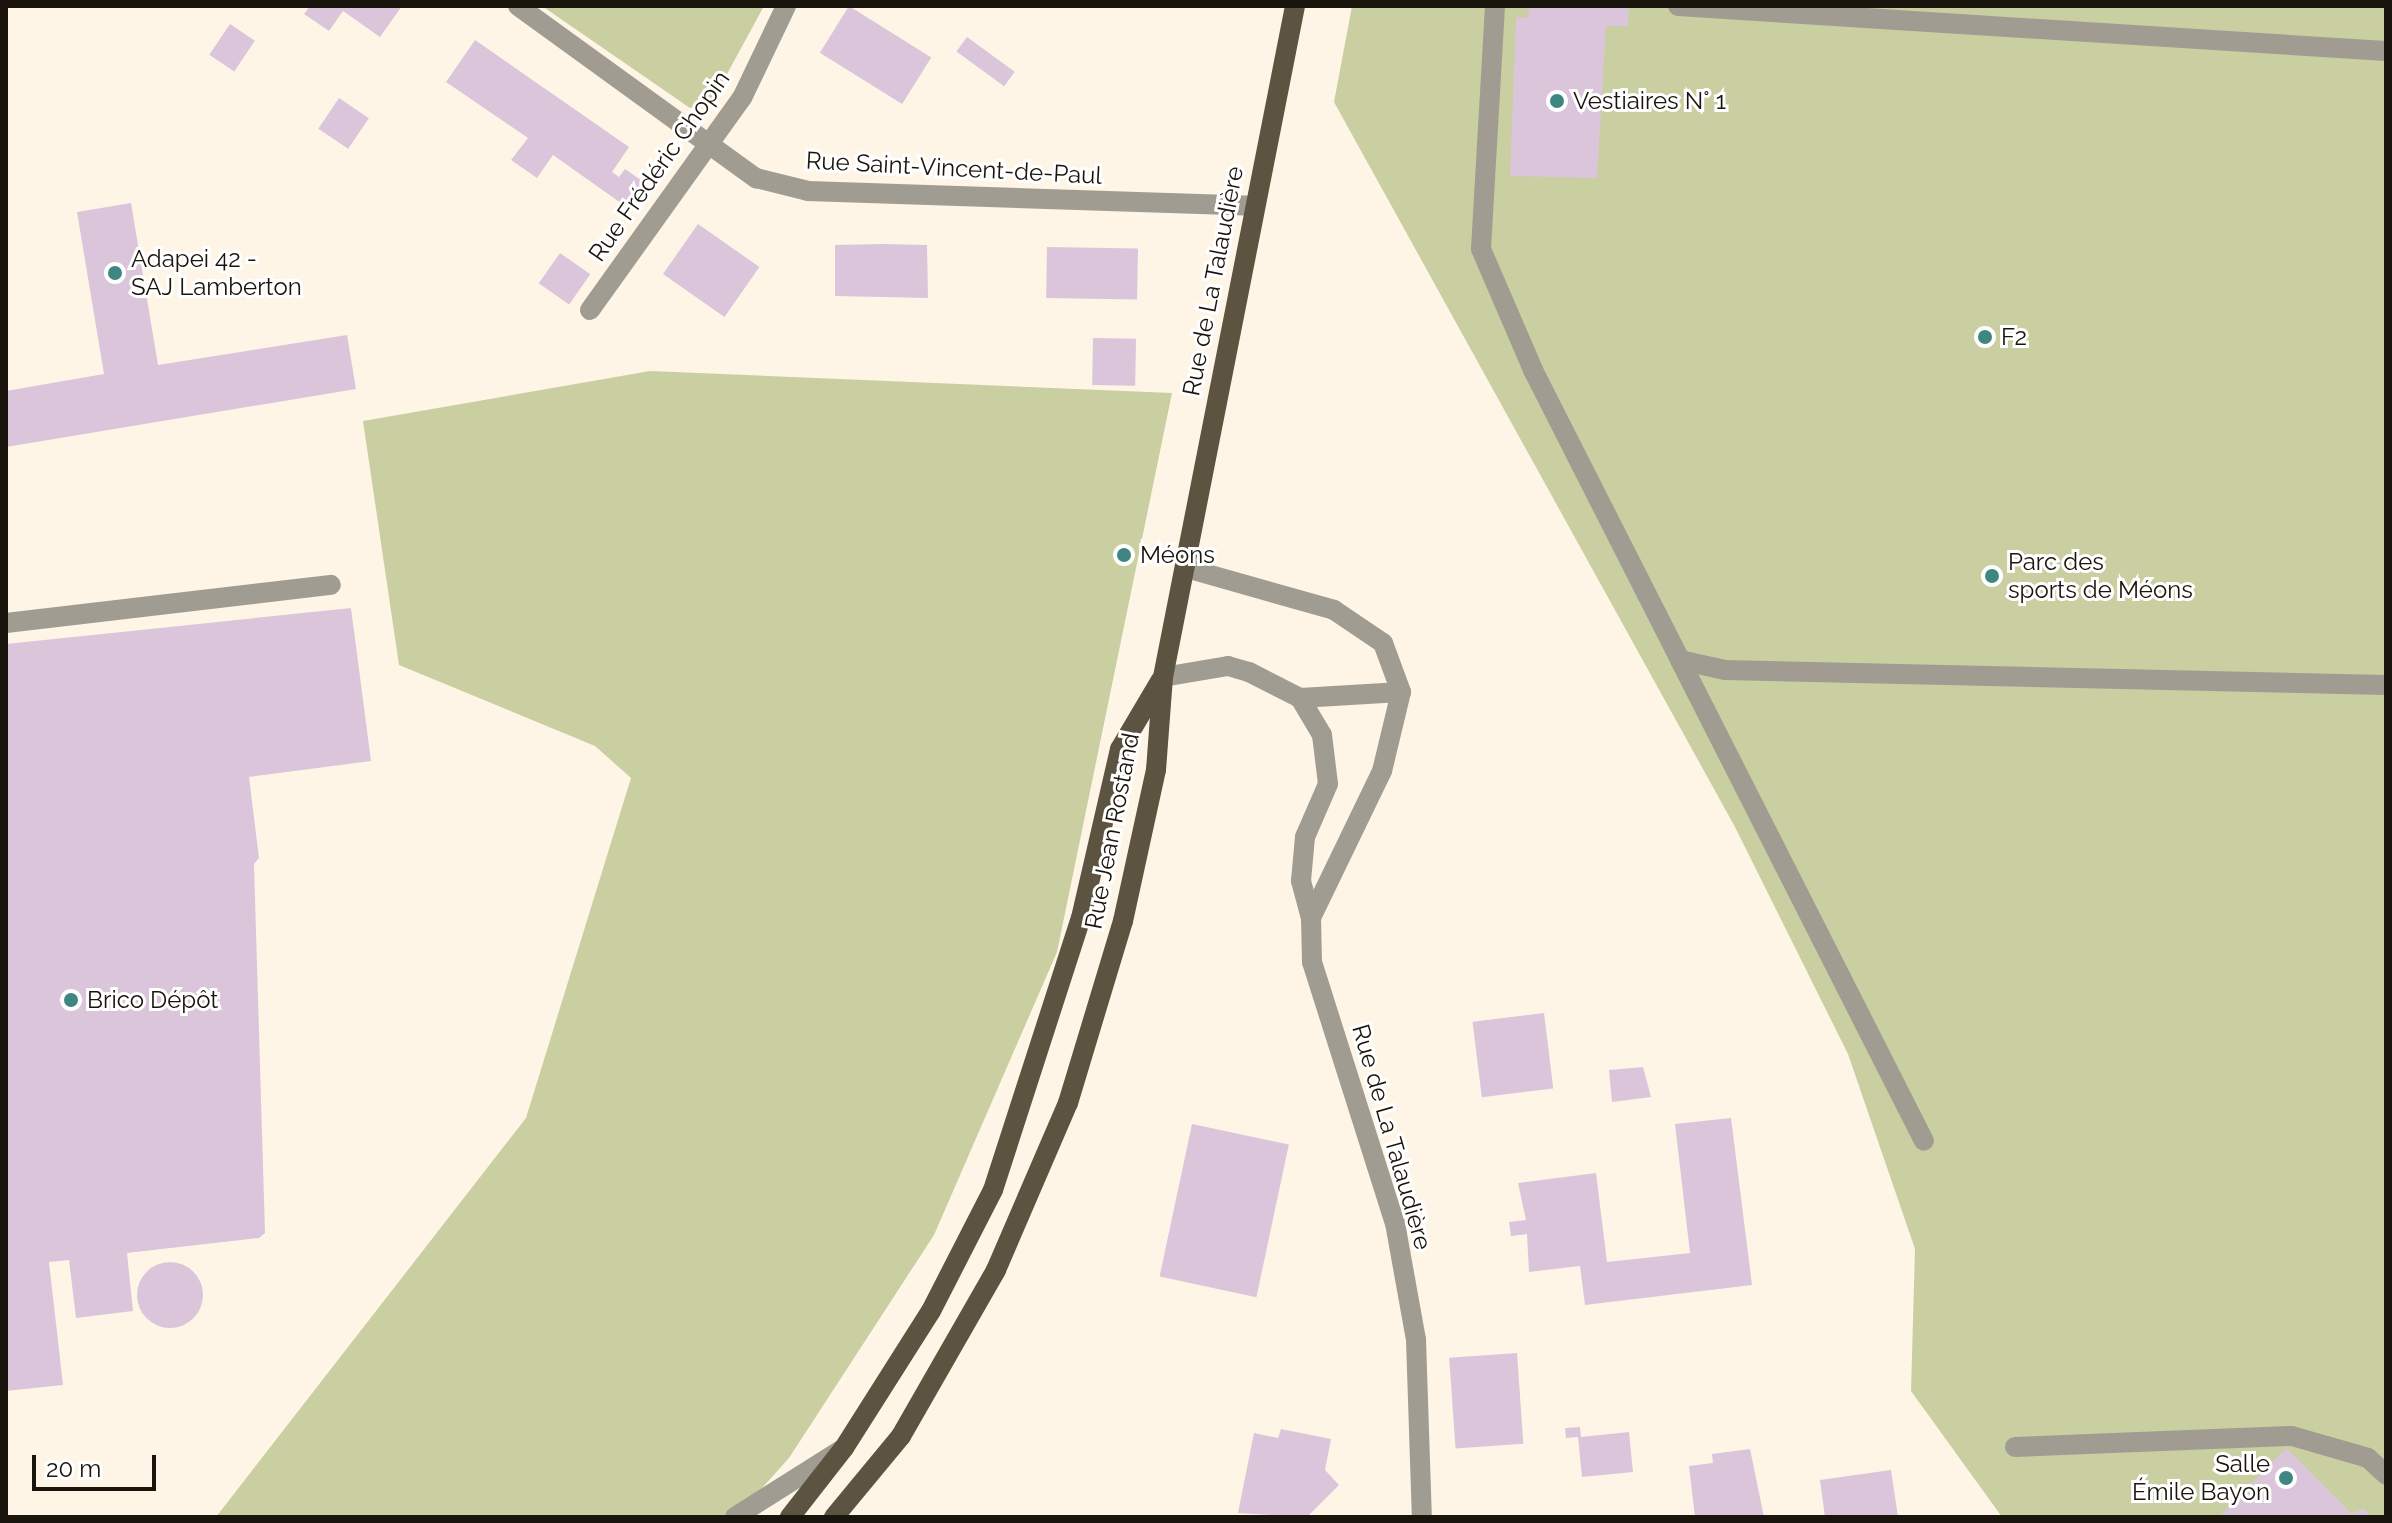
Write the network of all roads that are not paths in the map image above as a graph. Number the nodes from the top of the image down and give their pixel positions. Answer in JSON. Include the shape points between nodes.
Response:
{"nodes":[{"id":1,"x":518,"y":6,"type":"edge"},
{"id":2,"x":786,"y":6,"type":"edge"},
{"id":3,"x":1295,"y":6,"type":"edge"},
{"id":4,"x":1495,"y":6,"type":"edge"},
{"id":5,"x":1678,"y":6,"type":"edge"},
{"id":6,"x":2386,"y":51,"type":"edge"},
{"id":7,"x":711,"y":141,"type":"junction"},
{"id":8,"x":1253,"y":206,"type":"junction"},
{"id":9,"x":590,"y":310,"type":"dead end"},
{"id":10,"x":1186,"y":568,"type":"junction"},
{"id":11,"x":331,"y":585,"type":"dead end"},
{"id":12,"x":6,"y":623,"type":"edge"},
{"id":13,"x":1680,"y":660,"type":"junction"},
{"id":14,"x":1163,"y":677,"type":"junction"},
{"id":15,"x":2386,"y":685,"type":"edge"},
{"id":16,"x":1401,"y":692,"type":"junction"},
{"id":17,"x":1300,"y":698,"type":"junction"},
{"id":18,"x":1311,"y":918,"type":"junction"},
{"id":19,"x":1924,"y":1141,"type":"dead end"},
{"id":20,"x":2015,"y":1447,"type":"dead end"},
{"id":21,"x":844,"y":1448,"type":"junction"},
{"id":22,"x":2386,"y":1475,"type":"edge"},
{"id":23,"x":735,"y":1517,"type":"edge"},
{"id":24,"x":790,"y":1517,"type":"edge"},
{"id":25,"x":834,"y":1517,"type":"edge"},
{"id":26,"x":1422,"y":1517,"type":"edge"}],
"edges":[{"from":1,"to":7,"type":"street","name":"Rue Saint-Vincent-de-Paul"},
{"from":2,"to":7,"type":"street","name":"Rue Frédéric Chopin","via":[[742,98]]},
{"from":3,"to":8,"type":"main road","name":"Rue de La Talaudière"},
{"from":4,"to":13,"type":"street","via":[[1481,249],[1533,370]]},
{"from":5,"to":6,"type":"street"},
{"from":7,"to":8,"type":"street","name":"Rue Saint-Vincent-de-Paul","via":[[756,178],[808,191]]},
{"from":7,"to":9,"type":"street","name":"Rue Frédéric Chopin"},
{"from":8,"to":10,"type":"main road","name":"Rue de La Talaudière"},
{"from":10,"to":14,"type":"main road","name":"Rue de La Talaudière"},
{"from":10,"to":16,"type":"street","via":[[1334,610],[1383,643]]},
{"from":11,"to":12,"type":"street"},
{"from":13,"to":15,"type":"street","via":[[1725,670]]},
{"from":13,"to":19,"type":"street"},
{"from":14,"to":17,"type":"street","via":[[1228,666]]},
{"from":14,"to":21,"type":"main road","name":"Rue Jean Rostand","via":[[1120,749],[1081,918],[993,1190],[931,1311]]},
{"from":14,"to":25,"type":"main road","name":"Rue Jean Rostand","via":[[1157,762],[1132,883],[1068,1103],[996,1270],[901,1436]]},
{"from":16,"to":17,"type":"street"},
{"from":16,"to":18,"type":"street","name":"Rue de La Talaudière","via":[[1382,771]]},
{"from":17,"to":18,"type":"street","name":"Rue de La Talaudière","via":[[1322,735],[1328,784],[1305,837],[1301,881]]},
{"from":18,"to":26,"type":"street","name":"Rue de La Talaudière","via":[[1312,962],[1395,1223],[1416,1340]]},
{"from":20,"to":22,"type":"street","via":[[2292,1436],[2368,1458]]},
{"from":21,"to":23,"type":"street"},
{"from":21,"to":24,"type":"main road","name":"Rue Jean Rostand"}]}
